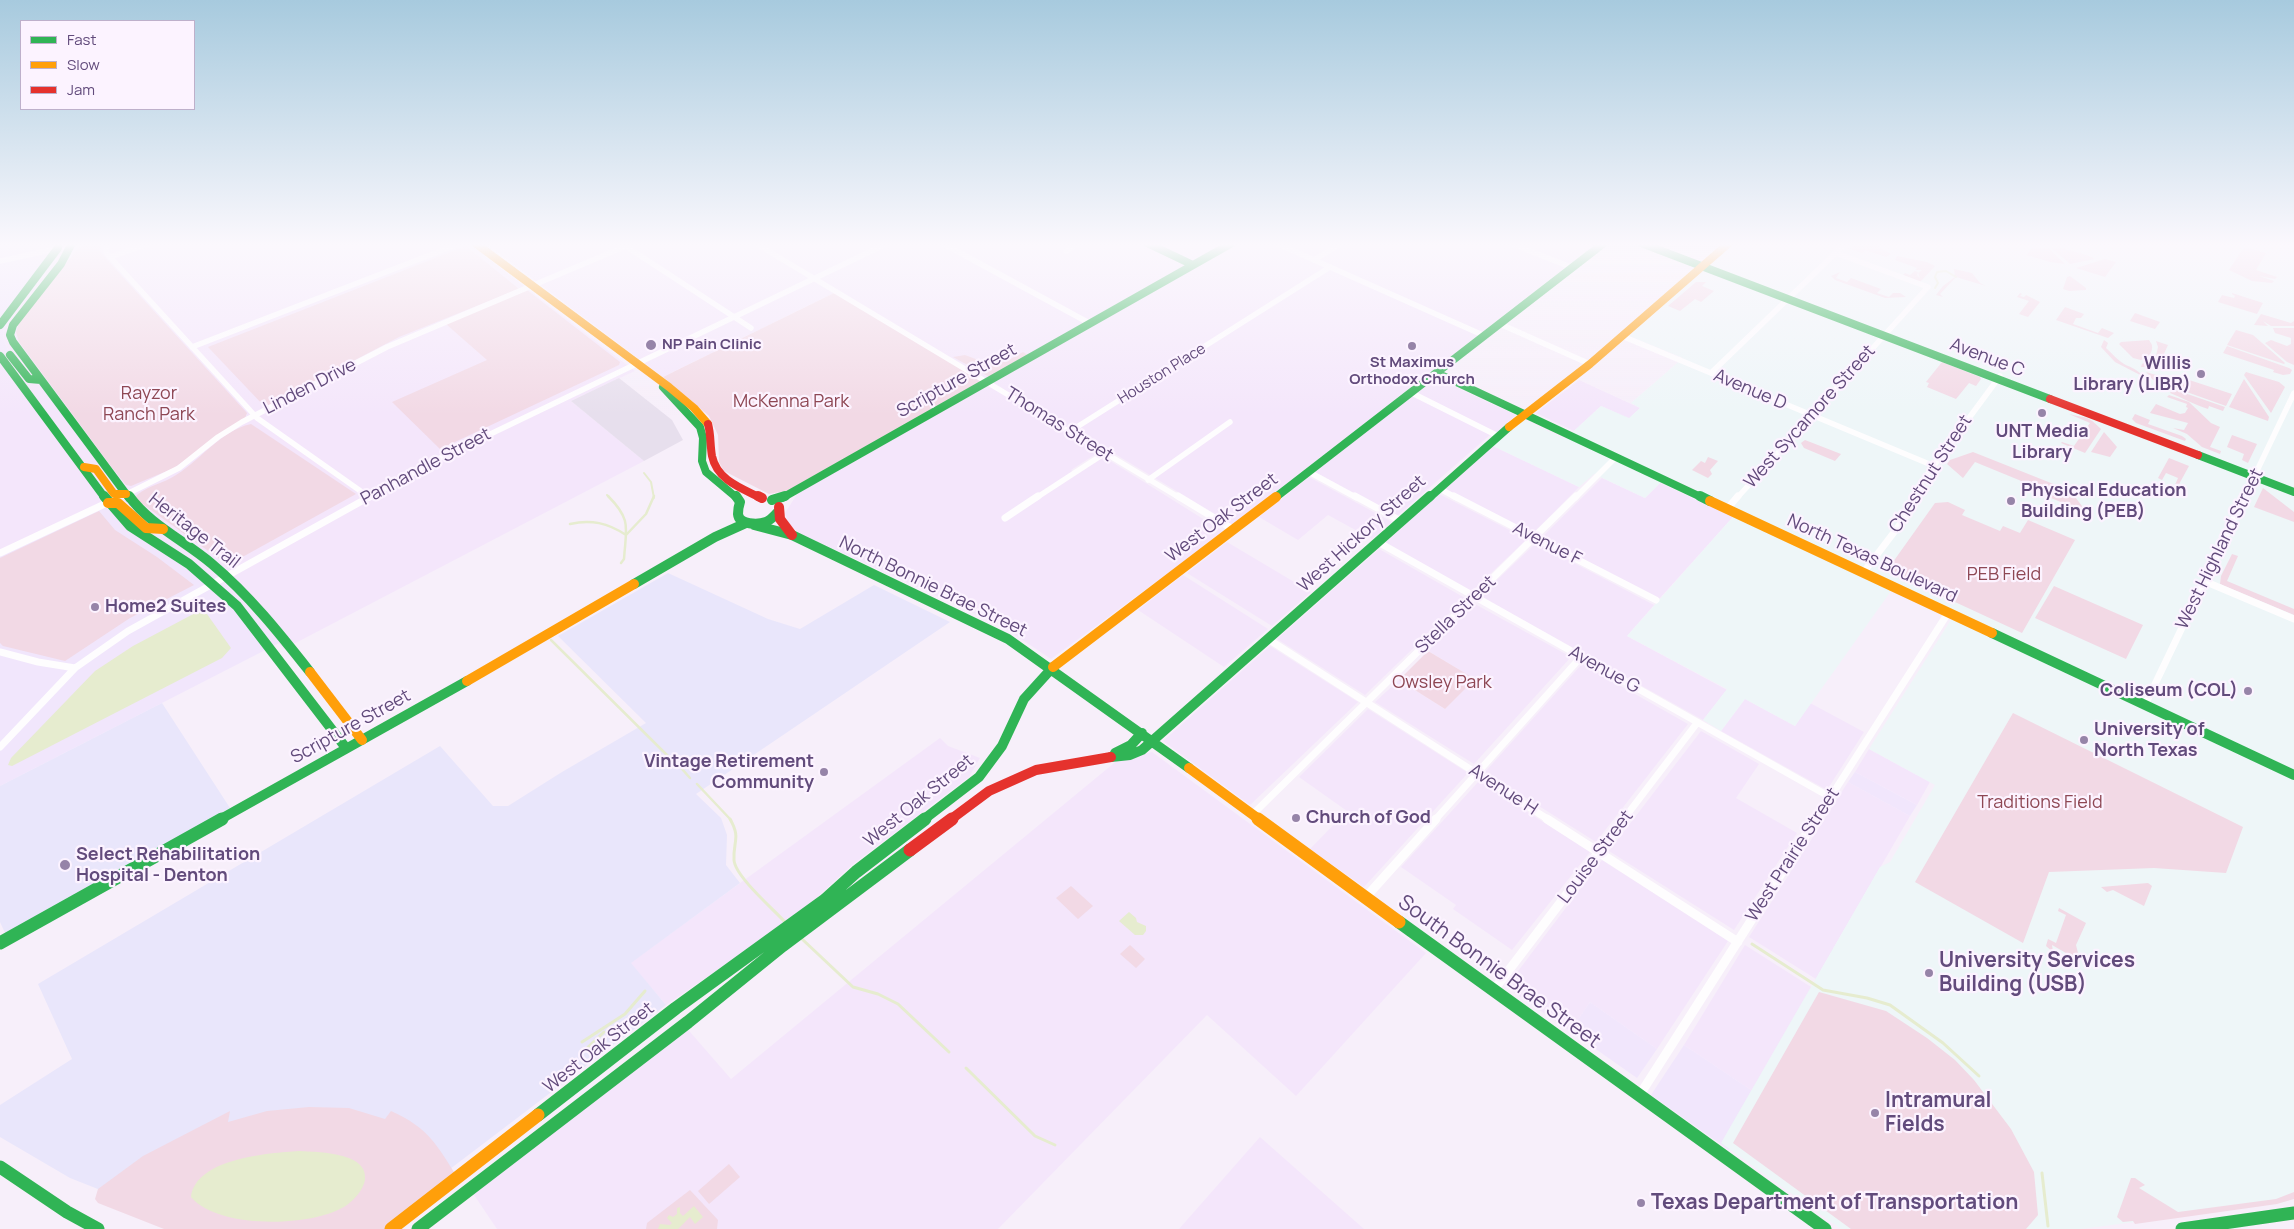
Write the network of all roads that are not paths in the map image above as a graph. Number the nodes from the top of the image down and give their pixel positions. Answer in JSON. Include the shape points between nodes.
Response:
{"nodes":[{"id":1,"x":18,"y":300,"type":"edge"},
{"id":2,"x":32,"y":300,"type":"edge"},
{"id":3,"x":149,"y":300,"type":"edge"},
{"id":4,"x":313,"y":300,"type":"edge"},
{"id":5,"x":498,"y":300,"type":"edge"},
{"id":6,"x":551,"y":300,"type":"edge"},
{"id":7,"x":709,"y":300,"type":"edge"},
{"id":8,"x":769,"y":300,"type":"edge"},
{"id":9,"x":850,"y":300,"type":"edge"},
{"id":10,"x":1047,"y":300,"type":"edge"},
{"id":11,"x":1132,"y":300,"type":"edge"},
{"id":12,"x":1277,"y":300,"type":"edge"},
{"id":13,"x":1405,"y":300,"type":"edge"},
{"id":14,"x":1531,"y":300,"type":"edge"},
{"id":15,"x":1663,"y":300,"type":"edge"},
{"id":16,"x":1788,"y":300,"type":"edge"},
{"id":17,"x":1793,"y":300,"type":"edge"},
{"id":18,"x":1916,"y":300,"type":"edge"},
{"id":19,"x":734,"y":317,"type":"junction"},
{"id":20,"x":1090,"y":324,"type":"junction"},
{"id":21,"x":1500,"y":324,"type":"junction"},
{"id":22,"x":0,"y":325,"type":"edge"},
{"id":23,"x":751,"y":328,"type":"dead end"},
{"id":24,"x":1886,"y":335,"type":"junction"},
{"id":25,"x":1485,"y":336,"type":"junction"},
{"id":26,"x":1622,"y":336,"type":"junction"},
{"id":27,"x":192,"y":347,"type":"junction"},
{"id":28,"x":5,"y":355,"type":"edge"},
{"id":29,"x":636,"y":364,"type":"junction"},
{"id":30,"x":1590,"y":364,"type":"junction"},
{"id":31,"x":1437,"y":373,"type":"junction"},
{"id":32,"x":1711,"y":373,"type":"junction"},
{"id":33,"x":1999,"y":378,"type":"junction"},
{"id":34,"x":41,"y":380,"type":"junction"},
{"id":35,"x":658,"y":380,"type":"junction"},
{"id":36,"x":988,"y":382,"type":"junction"},
{"id":37,"x":1412,"y":392,"type":"junction"},
{"id":38,"x":2294,"y":393,"type":"edge"},
{"id":39,"x":1524,"y":414,"type":"junction"},
{"id":40,"x":1812,"y":415,"type":"junction"},
{"id":41,"x":255,"y":416,"type":"junction"},
{"id":42,"x":71,"y":420,"type":"junction"},
{"id":43,"x":1230,"y":422,"type":"dead end"},
{"id":44,"x":53,"y":427,"type":"junction"},
{"id":45,"x":1070,"y":432,"type":"junction"},
{"id":46,"x":1498,"y":436,"type":"junction"},
{"id":47,"x":1105,"y":453,"type":"junction"},
{"id":48,"x":1616,"y":457,"type":"junction"},
{"id":49,"x":1934,"y":466,"type":"junction"},
{"id":50,"x":84,"y":467,"type":"junction"},
{"id":51,"x":1309,"y":472,"type":"junction"},
{"id":52,"x":2255,"y":475,"type":"junction"},
{"id":53,"x":1148,"y":480,"type":"junction"},
{"id":54,"x":2294,"y":487,"type":"edge"},
{"id":55,"x":1438,"y":488,"type":"junction"},
{"id":56,"x":2294,"y":492,"type":"edge"},
{"id":57,"x":126,"y":494,"type":"junction"},
{"id":58,"x":369,"y":497,"type":"junction"},
{"id":59,"x":108,"y":503,"type":"junction"},
{"id":60,"x":773,"y":504,"type":"junction"},
{"id":61,"x":1727,"y":509,"type":"junction"},
{"id":62,"x":1004,"y":518,"type":"dead end"},
{"id":63,"x":744,"y":519,"type":"junction"},
{"id":64,"x":1401,"y":521,"type":"junction"},
{"id":65,"x":164,"y":529,"type":"junction"},
{"id":66,"x":1234,"y":530,"type":"junction"},
{"id":67,"x":792,"y":535,"type":"junction"},
{"id":68,"x":1535,"y":538,"type":"junction"},
{"id":69,"x":1378,"y":542,"type":"junction"},
{"id":70,"x":0,"y":553,"type":"edge"},
{"id":71,"x":1863,"y":573,"type":"junction"},
{"id":72,"x":228,"y":577,"type":"junction"},
{"id":73,"x":2204,"y":581,"type":"junction"},
{"id":74,"x":212,"y":585,"type":"junction"},
{"id":75,"x":1473,"y":597,"type":"junction"},
{"id":76,"x":1656,"y":600,"type":"dead end"},
{"id":77,"x":1948,"y":613,"type":"junction"},
{"id":78,"x":2294,"y":618,"type":"edge"},
{"id":79,"x":1268,"y":638,"type":"junction"},
{"id":80,"x":0,"y":652,"type":"edge"},
{"id":81,"x":294,"y":655,"type":"junction"},
{"id":82,"x":1581,"y":657,"type":"junction"},
{"id":83,"x":282,"y":662,"type":"junction"},
{"id":84,"x":75,"y":668,"type":"junction"},
{"id":85,"x":1052,"y":668,"type":"junction"},
{"id":86,"x":1367,"y":702,"type":"junction"},
{"id":87,"x":2145,"y":705,"type":"junction"},
{"id":88,"x":1697,"y":723,"type":"junction"},
{"id":89,"x":1142,"y":733,"type":"junction"},
{"id":90,"x":362,"y":740,"type":"junction"},
{"id":91,"x":1153,"y":742,"type":"junction"},
{"id":92,"x":0,"y":747,"type":"edge"},
{"id":93,"x":346,"y":748,"type":"junction"},
{"id":94,"x":1105,"y":757,"type":"junction"},
{"id":95,"x":1477,"y":773,"type":"junction"},
{"id":96,"x":2294,"y":775,"type":"edge"},
{"id":97,"x":979,"y":777,"type":"junction"},
{"id":98,"x":989,"y":791,"type":"junction"},
{"id":99,"x":1830,"y":797,"type":"junction"},
{"id":100,"x":1252,"y":814,"type":"junction"},
{"id":101,"x":1599,"y":852,"type":"junction"},
{"id":102,"x":1366,"y":897,"type":"junction"},
{"id":103,"x":1738,"y":942,"type":"junction"},
{"id":104,"x":0,"y":943,"type":"edge"},
{"id":105,"x":1493,"y":991,"type":"junction"},
{"id":106,"x":1638,"y":1096,"type":"junction"},
{"id":107,"x":0,"y":1167,"type":"edge"},
{"id":108,"x":2294,"y":1213,"type":"edge"},
{"id":109,"x":408,"y":1216,"type":"junction"},
{"id":110,"x":1812,"y":1219,"type":"junction"},
{"id":111,"x":98,"y":1229,"type":"edge"},
{"id":112,"x":391,"y":1229,"type":"edge"},
{"id":113,"x":417,"y":1229,"type":"edge"},
{"id":114,"x":1820,"y":1229,"type":"edge"},
{"id":115,"x":1825,"y":1229,"type":"edge"},
{"id":116,"x":2182,"y":1229,"type":"edge"}],
"edges":[{"from":1,"to":22,"type":"main road"},
{"from":2,"to":34,"type":"main road","name":"Heritage Trail","via":[[10,332],[16,348]]},
{"from":3,"to":27,"type":"street"},
{"from":4,"to":27,"type":"street"},
{"from":5,"to":41,"type":"street","name":"Linden Drive","via":[[388,347]]},
{"from":6,"to":29,"type":"main road"},
{"from":7,"to":19,"type":"street"},
{"from":8,"to":19,"type":"street","name":"Panhandle Street"},
{"from":9,"to":36,"type":"street","name":"Thomas Street"},
{"from":10,"to":20,"type":"street"},
{"from":11,"to":20,"type":"main road","name":"Scripture Street"},
{"from":12,"to":45,"type":"street","name":"Houston Place"},
{"from":13,"to":25,"type":"street"},
{"from":14,"to":21,"type":"main road","name":"West Oak Street"},
{"from":15,"to":26,"type":"main road","name":"West Hickory Street"},
{"from":16,"to":32,"type":"street"},
{"from":17,"to":24,"type":"main road","name":"Avenue C"},
{"from":18,"to":24,"type":"street","name":"West Sycamore Street"},
{"from":19,"to":23,"type":"street"},
{"from":19,"to":29,"type":"street","name":"Panhandle Street"},
{"from":20,"to":36,"type":"main road","name":"Scripture Street"},
{"from":21,"to":25,"type":"main road","name":"West Oak Street"},
{"from":21,"to":30,"type":"street"},
{"from":24,"to":33,"type":"main road","name":"Avenue C"},
{"from":24,"to":40,"type":"street","name":"West Sycamore Street"},
{"from":25,"to":31,"type":"main road","name":"West Oak Street"},
{"from":26,"to":30,"type":"main road","name":"West Hickory Street"},
{"from":26,"to":32,"type":"street","name":"Avenue D"},
{"from":27,"to":41,"type":"street"},
{"from":28,"to":34,"type":"main road","via":[[29,379]]},
{"from":28,"to":44,"type":"main road","name":"Heritage Trail"},
{"from":29,"to":35,"type":"main road"},
{"from":29,"to":58,"type":"street","name":"Panhandle Street","via":[[432,462]]},
{"from":30,"to":39,"type":"main road","name":"West Hickory Street"},
{"from":31,"to":37,"type":"main road","name":"West Oak Street"},
{"from":31,"to":39,"type":"main road","name":"North Texas Boulevard"},
{"from":32,"to":40,"type":"street","name":"Avenue D"},
{"from":33,"to":49,"type":"street","name":"Chestnut Street"},
{"from":33,"to":52,"type":"main road","name":"Avenue C"},
{"from":34,"to":42,"type":"main road","name":"Heritage Trail"},
{"from":35,"to":60,"type":"main road","via":[[706,421],[711,433],[713,463],[718,472],[725,479]]},
{"from":35,"to":63,"type":"main road","via":[[676,404],[700,427],[704,470],[736,494]]},
{"from":36,"to":45,"type":"street","name":"Thomas Street"},
{"from":36,"to":60,"type":"main road","name":"Scripture Street"},
{"from":37,"to":46,"type":"street"},
{"from":37,"to":51,"type":"main road","name":"West Oak Street"},
{"from":38,"to":52,"type":"street","name":"West Highland Street"},
{"from":39,"to":46,"type":"main road","name":"West Hickory Street"},
{"from":39,"to":48,"type":"main road","name":"North Texas Boulevard"},
{"from":40,"to":49,"type":"street","name":"Avenue D"},
{"from":40,"to":61,"type":"street","name":"West Sycamore Street"},
{"from":41,"to":57,"type":"street","name":"Linden Drive","via":[[218,437],[179,468]]},
{"from":41,"to":58,"type":"street"},
{"from":42,"to":44,"type":"main road"},
{"from":42,"to":57,"type":"main road","name":"Heritage Trail"},
{"from":43,"to":53,"type":"street"},
{"from":44,"to":50,"type":"main road","name":"Heritage Trail"},
{"from":45,"to":47,"type":"street","name":"Thomas Street"},
{"from":46,"to":55,"type":"main road","name":"West Hickory Street"},
{"from":47,"to":53,"type":"street","name":"Thomas Street"},
{"from":47,"to":62,"type":"street"},
{"from":48,"to":61,"type":"main road","name":"North Texas Boulevard"},
{"from":48,"to":68,"type":"street","name":"Stella Street"},
{"from":49,"to":71,"type":"street","name":"Chestnut Street","via":[[1921,483],[1914,506]]},
{"from":50,"to":57,"type":"main road","via":[[96,469],[114,494]]},
{"from":50,"to":59,"type":"main road","name":"Heritage Trail"},
{"from":51,"to":64,"type":"street"},
{"from":51,"to":66,"type":"main road","name":"West Oak Street"},
{"from":52,"to":54,"type":"main road","name":"Avenue C"},
{"from":52,"to":56,"type":"main road","name":"Avenue C"},
{"from":52,"to":73,"type":"street","name":"West Highland Street"},
{"from":53,"to":66,"type":"street","name":"Thomas Street"},
{"from":55,"to":64,"type":"main road","name":"West Hickory Street"},
{"from":55,"to":68,"type":"street","name":"Avenue F"},
{"from":57,"to":59,"type":"street","name":"Linden Drive"},
{"from":57,"to":65,"type":"main road","name":"Heritage Trail","via":[[139,511]]},
{"from":58,"to":72,"type":"street","name":"Panhandle Street"},
{"from":59,"to":65,"type":"main road","via":[[120,504],[146,528]]},
{"from":59,"to":70,"type":"street","name":"Linden Drive"},
{"from":59,"to":74,"type":"main road","name":"Heritage Trail","via":[[130,526],[189,564]]},
{"from":60,"to":63,"type":"main road","via":[[772,519]]},
{"from":60,"to":63,"type":"main road","via":[[744,504]]},
{"from":60,"to":67,"type":"main road"},
{"from":61,"to":71,"type":"main road","name":"North Texas Boulevard"},
{"from":63,"to":67,"type":"main road","name":"North Bonnie Brae Street"},
{"from":63,"to":90,"type":"main road","name":"Scripture Street"},
{"from":64,"to":69,"type":"main road","name":"West Hickory Street"},
{"from":65,"to":72,"type":"main road","name":"Heritage Trail","via":[[198,551]]},
{"from":66,"to":85,"type":"main road","name":"West Oak Street"},
{"from":67,"to":85,"type":"main road","name":"North Bonnie Brae Street","via":[[887,583],[1000,634]]},
{"from":68,"to":75,"type":"street","name":"Stella Street"},
{"from":68,"to":76,"type":"street","name":"Avenue F"},
{"from":69,"to":75,"type":"street","name":"Avenue G"},
{"from":69,"to":79,"type":"main road","name":"West Hickory Street"},
{"from":71,"to":77,"type":"main road","name":"North Texas Boulevard"},
{"from":72,"to":74,"type":"street","name":"Panhandle Street"},
{"from":72,"to":81,"type":"main road","name":"Heritage Trail","via":[[250,599]]},
{"from":73,"to":78,"type":"street"},
{"from":73,"to":87,"type":"street","name":"West Highland Street"},
{"from":74,"to":83,"type":"main road","name":"Heritage Trail","via":[[237,606]]},
{"from":74,"to":84,"type":"street","name":"Panhandle Street","via":[[128,631]]},
{"from":75,"to":82,"type":"street","name":"Avenue G"},
{"from":75,"to":86,"type":"street","name":"Stella Street"},
{"from":77,"to":87,"type":"main road","name":"North Texas Boulevard"},
{"from":77,"to":99,"type":"street","name":"West Prairie Street"},
{"from":79,"to":86,"type":"street","name":"Avenue H"},
{"from":79,"to":91,"type":"main road","name":"West Hickory Street"},
{"from":80,"to":84,"type":"street"},
{"from":81,"to":83,"type":"main road"},
{"from":81,"to":90,"type":"main road","name":"Heritage Trail"},
{"from":82,"to":88,"type":"street","name":"Avenue G"},
{"from":82,"to":95,"type":"street"},
{"from":83,"to":93,"type":"main road","name":"Heritage Trail"},
{"from":84,"to":92,"type":"street","name":"Panhandle Street"},
{"from":85,"to":89,"type":"main road","name":"North Bonnie Brae Street"},
{"from":85,"to":97,"type":"main road","name":"West Oak Street","via":[[1024,699],[1002,746]]},
{"from":86,"to":95,"type":"street","name":"Avenue H"},
{"from":86,"to":100,"type":"street","name":"Stella Street"},
{"from":87,"to":96,"type":"main road","name":"North Texas Boulevard"},
{"from":88,"to":99,"type":"street","name":"Avenue G"},
{"from":88,"to":101,"type":"street","name":"Louise Street"},
{"from":89,"to":91,"type":"main road","name":"North Bonnie Brae Street"},
{"from":89,"to":94,"type":"main road","via":[[1131,745]]},
{"from":90,"to":93,"type":"main road","name":"Scripture Street"},
{"from":91,"to":94,"type":"main road","name":"West Hickory Street","via":[[1130,754]]},
{"from":91,"to":100,"type":"main road","name":"South Bonnie Brae Street"},
{"from":93,"to":104,"type":"main road","name":"Scripture Street"},
{"from":94,"to":98,"type":"main road","name":"West Hickory Street","via":[[1036,770]]},
{"from":95,"to":101,"type":"street","name":"Avenue H"},
{"from":95,"to":102,"type":"street"},
{"from":97,"to":98,"type":"main road"},
{"from":97,"to":109,"type":"main road","name":"West Oak Street","via":[[856,872],[825,900],[672,1011]]},
{"from":98,"to":113,"type":"main road","name":"West Oak Street","via":[[782,946]]},
{"from":99,"to":103,"type":"street","name":"West Prairie Street"},
{"from":100,"to":102,"type":"main road","name":"South Bonnie Brae Street"},
{"from":101,"to":103,"type":"street","name":"Avenue H"},
{"from":101,"to":105,"type":"street","name":"Louise Street"},
{"from":102,"to":105,"type":"main road","name":"South Bonnie Brae Street"},
{"from":103,"to":106,"type":"street","name":"West Prairie Street"},
{"from":105,"to":106,"type":"main road","name":"South Bonnie Brae Street"},
{"from":106,"to":110,"type":"main road","name":"South Bonnie Brae Street"},
{"from":107,"to":111,"type":"main road","via":[[66,1212]]},
{"from":108,"to":116,"type":"main road"},
{"from":109,"to":112,"type":"main road","name":"West Oak Street"},
{"from":109,"to":113,"type":"main road"},
{"from":110,"to":114,"type":"main road"},
{"from":110,"to":115,"type":"main road","name":"South Bonnie Brae Street"}]}
